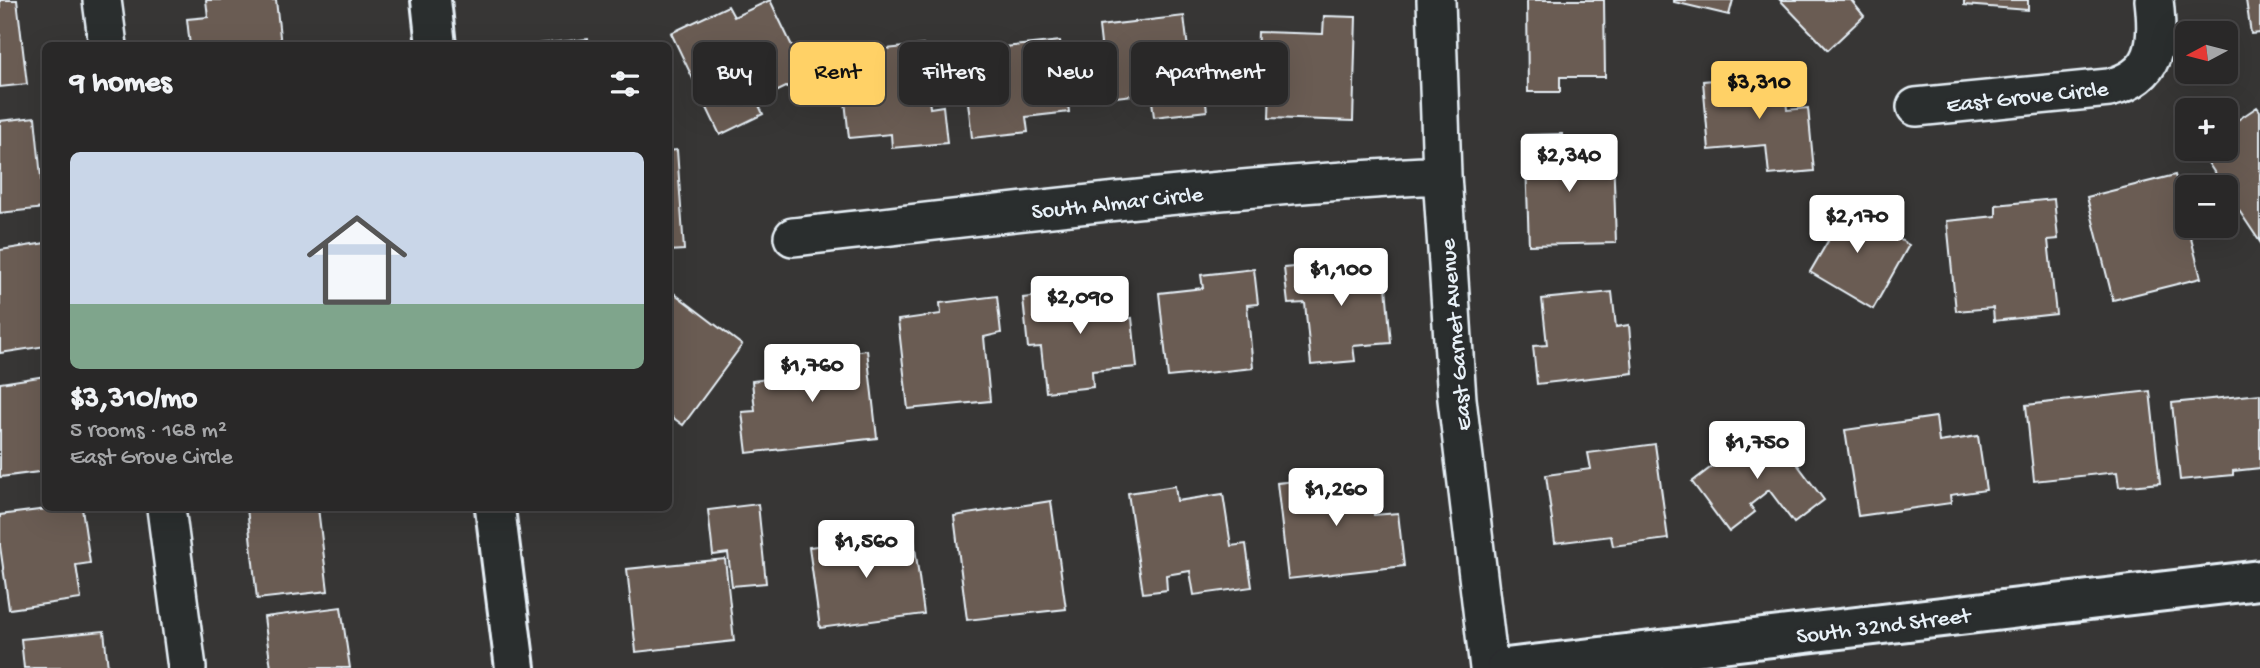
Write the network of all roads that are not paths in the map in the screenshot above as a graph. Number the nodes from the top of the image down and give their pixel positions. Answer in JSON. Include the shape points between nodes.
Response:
{"nodes":[{"id":1,"x":102,"y":0,"type":"edge"},
{"id":2,"x":431,"y":0,"type":"edge"},
{"id":3,"x":1436,"y":0,"type":"edge"},
{"id":4,"x":2154,"y":0,"type":"edge"},
{"id":5,"x":107,"y":42,"type":"edge"},
{"id":6,"x":436,"y":42,"type":"edge"},
{"id":7,"x":1916,"y":107,"type":"dead end"},
{"id":8,"x":1442,"y":175,"type":"junction"},
{"id":9,"x":793,"y":237,"type":"dead end"},
{"id":10,"x":166,"y":511,"type":"edge"},
{"id":11,"x":495,"y":511,"type":"edge"},
{"id":12,"x":2260,"y":580,"type":"edge"},
{"id":13,"x":187,"y":668,"type":"edge"},
{"id":14,"x":515,"y":668,"type":"edge"},
{"id":15,"x":1489,"y":668,"type":"edge"},
{"id":16,"x":1506,"y":668,"type":"edge"}],
"edges":[{"from":1,"to":5,"type":"street"},
{"from":2,"to":6,"type":"street"},
{"from":3,"to":8,"type":"street","name":"East Garnet Avenue"},
{"from":4,"to":7,"type":"street","name":"East Grove Circle","via":[[2155,48],[2149,63],[2124,84]]},
{"from":8,"to":9,"type":"street","name":"South Almar Circle","via":[[1183,193]]},
{"from":8,"to":15,"type":"street","name":"East Garnet Avenue","via":[[1457,398]]},
{"from":10,"to":13,"type":"street"},
{"from":11,"to":14,"type":"street"},
{"from":12,"to":16,"type":"street","name":"South 32nd Street"}]}
